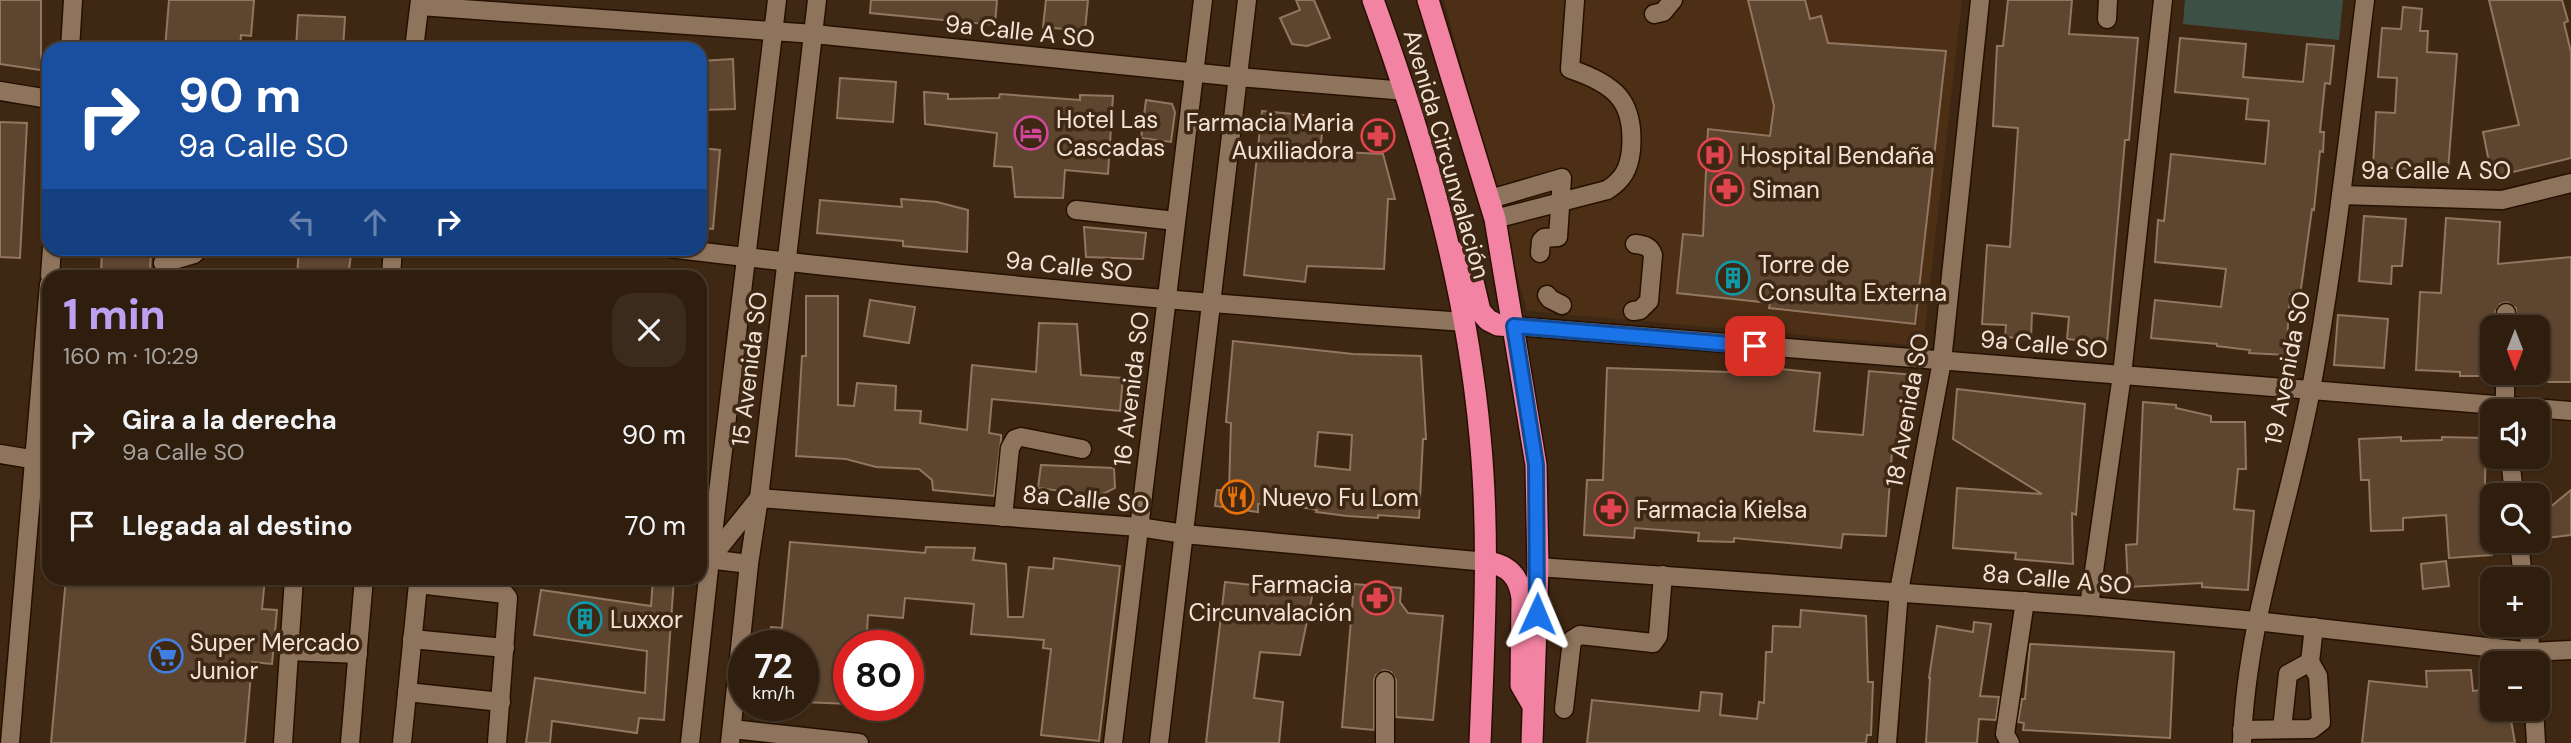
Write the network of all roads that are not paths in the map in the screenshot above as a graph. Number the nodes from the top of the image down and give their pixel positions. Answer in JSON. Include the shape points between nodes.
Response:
{"nodes":[{"id":1,"x":73,"y":0,"type":"edge"},
{"id":2,"x":777,"y":0,"type":"edge"},
{"id":3,"x":817,"y":0,"type":"edge"},
{"id":4,"x":1203,"y":0,"type":"edge"},
{"id":5,"x":1247,"y":0,"type":"edge"},
{"id":6,"x":1373,"y":0,"type":"edge"},
{"id":7,"x":1428,"y":0,"type":"edge"},
{"id":8,"x":1575,"y":0,"type":"edge"},
{"id":9,"x":1673,"y":0,"type":"edge"},
{"id":10,"x":1980,"y":0,"type":"edge"},
{"id":11,"x":2108,"y":0,"type":"edge"},
{"id":12,"x":2163,"y":0,"type":"edge"},
{"id":13,"x":2364,"y":0,"type":"edge"},
{"id":14,"x":420,"y":3,"type":"edge"},
{"id":15,"x":1654,"y":14,"type":"dead end"},
{"id":16,"x":2107,"y":19,"type":"dead end"},
{"id":17,"x":774,"y":31,"type":"junction"},
{"id":18,"x":814,"y":34,"type":"junction"},
{"id":19,"x":70,"y":42,"type":"edge"},
{"id":20,"x":415,"y":42,"type":"edge"},
{"id":21,"x":1194,"y":73,"type":"junction"},
{"id":22,"x":1238,"y":77,"type":"junction"},
{"id":23,"x":0,"y":91,"type":"edge"},
{"id":24,"x":1406,"y":91,"type":"junction"},
{"id":25,"x":42,"y":98,"type":"edge"},
{"id":26,"x":2571,"y":183,"type":"edge"},
{"id":27,"x":2341,"y":195,"type":"junction"},
{"id":28,"x":1561,"y":200,"type":"junction"},
{"id":29,"x":1492,"y":209,"type":"junction"},
{"id":30,"x":1076,"y":210,"type":"dead end"},
{"id":31,"x":1176,"y":221,"type":"junction"},
{"id":32,"x":1635,"y":244,"type":"dead end"},
{"id":33,"x":1451,"y":250,"type":"junction"},
{"id":34,"x":707,"y":253,"type":"edge"},
{"id":35,"x":1540,"y":253,"type":"dead end"},
{"id":36,"x":187,"y":256,"type":"edge"},
{"id":37,"x":747,"y":258,"type":"junction"},
{"id":38,"x":163,"y":263,"type":"dead end"},
{"id":39,"x":786,"y":263,"type":"junction"},
{"id":40,"x":1167,"y":300,"type":"junction"},
{"id":41,"x":1211,"y":304,"type":"junction"},
{"id":42,"x":1633,"y":311,"type":"dead end"},
{"id":43,"x":1465,"y":322,"type":"junction"},
{"id":44,"x":1514,"y":326,"type":"junction"},
{"id":45,"x":1942,"y":361,"type":"junction"},
{"id":46,"x":2122,"y":375,"type":"junction"},
{"id":47,"x":2311,"y":390,"type":"junction"},
{"id":48,"x":2480,"y":407,"type":"edge"},
{"id":49,"x":2550,"y":410,"type":"edge"},
{"id":50,"x":2571,"y":411,"type":"edge"},
{"id":51,"x":42,"y":439,"type":"edge"},
{"id":52,"x":1082,"y":449,"type":"dead end"},
{"id":53,"x":0,"y":454,"type":"edge"},
{"id":54,"x":41,"y":461,"type":"edge"},
{"id":55,"x":759,"y":498,"type":"junction"},
{"id":56,"x":1003,"y":517,"type":"junction"},
{"id":57,"x":1139,"y":527,"type":"junction"},
{"id":58,"x":1184,"y":534,"type":"junction"},
{"id":59,"x":707,"y":544,"type":"edge"},
{"id":60,"x":707,"y":556,"type":"edge"},
{"id":61,"x":707,"y":558,"type":"edge"},
{"id":62,"x":1487,"y":562,"type":"junction"},
{"id":63,"x":749,"y":564,"type":"junction"},
{"id":64,"x":1538,"y":566,"type":"junction"},
{"id":65,"x":1662,"y":575,"type":"junction"},
{"id":66,"x":294,"y":585,"type":"edge"},
{"id":67,"x":363,"y":585,"type":"edge"},
{"id":68,"x":418,"y":585,"type":"edge"},
{"id":69,"x":445,"y":585,"type":"edge"},
{"id":70,"x":703,"y":585,"type":"edge"},
{"id":71,"x":1899,"y":591,"type":"junction"},
{"id":72,"x":2025,"y":601,"type":"junction"},
{"id":73,"x":2089,"y":606,"type":"junction"},
{"id":74,"x":2256,"y":621,"type":"junction"},
{"id":75,"x":2314,"y":627,"type":"junction"},
{"id":76,"x":412,"y":639,"type":"junction"},
{"id":77,"x":505,"y":648,"type":"junction"},
{"id":78,"x":2571,"y":650,"type":"edge"},
{"id":79,"x":289,"y":651,"type":"junction"},
{"id":80,"x":2483,"y":651,"type":"edge"},
{"id":81,"x":358,"y":654,"type":"junction"},
{"id":82,"x":2550,"y":654,"type":"edge"},
{"id":83,"x":2310,"y":662,"type":"junction"},
{"id":84,"x":1385,"y":681,"type":"dead end"},
{"id":85,"x":407,"y":692,"type":"junction"},
{"id":86,"x":501,"y":702,"type":"junction"},
{"id":87,"x":1535,"y":709,"type":"junction"},
{"id":88,"x":1564,"y":709,"type":"dead end"},
{"id":89,"x":2535,"y":721,"type":"edge"},
{"id":90,"x":2282,"y":729,"type":"junction"},
{"id":91,"x":731,"y":736,"type":"edge"},
{"id":92,"x":2242,"y":737,"type":"edge"},
{"id":93,"x":10,"y":743,"type":"edge"},
{"id":94,"x":283,"y":743,"type":"edge"},
{"id":95,"x":350,"y":743,"type":"edge"},
{"id":96,"x":402,"y":743,"type":"edge"},
{"id":97,"x":497,"y":743,"type":"edge"},
{"id":98,"x":690,"y":743,"type":"edge"},
{"id":99,"x":859,"y":743,"type":"edge"},
{"id":100,"x":1113,"y":743,"type":"edge"},
{"id":101,"x":1159,"y":743,"type":"edge"},
{"id":102,"x":1385,"y":743,"type":"edge"},
{"id":103,"x":1480,"y":743,"type":"edge"},
{"id":104,"x":1532,"y":743,"type":"edge"},
{"id":105,"x":1887,"y":743,"type":"edge"},
{"id":106,"x":2010,"y":743,"type":"edge"},
{"id":107,"x":2536,"y":743,"type":"edge"}],
"edges":[{"from":1,"to":19,"type":"street"},
{"from":2,"to":17,"type":"street","name":"15 Avenida SO"},
{"from":3,"to":18,"type":"street","name":"15 Avenida SO"},
{"from":4,"to":21,"type":"street","name":"16 Avenida SO"},
{"from":5,"to":22,"type":"street"},
{"from":6,"to":24,"type":"highway","name":"Avenida Circunvalación"},
{"from":7,"to":29,"type":"highway","name":"Avenida Circunvalación"},
{"from":8,"to":28,"type":"street","via":[[1570,69],[1597,78],[1627,107],[1632,133],[1630,165],[1621,181],[1607,190]]},
{"from":9,"to":15,"type":"street","via":[[1663,12]]},
{"from":10,"to":45,"type":"street","name":"18 Avenida SO"},
{"from":11,"to":16,"type":"street"},
{"from":12,"to":46,"type":"street"},
{"from":13,"to":27,"type":"street","name":"19 Avenida SO"},
{"from":14,"to":17,"type":"street","name":"9a Calle A SO"},
{"from":14,"to":20,"type":"street"},
{"from":17,"to":18,"type":"street","name":"9a Calle A SO"},
{"from":17,"to":37,"type":"street","name":"15 Avenida SO"},
{"from":18,"to":21,"type":"street","name":"9a Calle A SO"},
{"from":18,"to":39,"type":"street","name":"15 Avenida SO"},
{"from":21,"to":22,"type":"street","name":"9a Calle A SO"},
{"from":21,"to":31,"type":"street","name":"16 Avenida SO"},
{"from":22,"to":24,"type":"street","name":"9a Calle A SO"},
{"from":22,"to":41,"type":"street"},
{"from":23,"to":25,"type":"street"},
{"from":24,"to":33,"type":"highway","name":"Avenida Circunvalación"},
{"from":26,"to":27,"type":"street","name":"9a Calle A SO","via":[[2502,200]]},
{"from":27,"to":47,"type":"street","name":"19 Avenida SO"},
{"from":28,"to":29,"type":"street"},
{"from":28,"to":29,"type":"street","via":[[1562,178]]},
{"from":28,"to":35,"type":"street","via":[[1558,237],[1541,241]]},
{"from":29,"to":44,"type":"highway","name":"Avenida Circunvalación"},
{"from":30,"to":31,"type":"street"},
{"from":31,"to":40,"type":"street","name":"16 Avenida SO"},
{"from":32,"to":42,"type":"street","via":[[1651,249],[1653,255],[1648,301]]},
{"from":33,"to":43,"type":"highway","name":"Avenida Circunvalación"},
{"from":33,"to":44,"type":"highway","via":[[1471,273],[1480,311],[1498,325]]},
{"from":34,"to":37,"type":"street","name":"9a Calle SO"},
{"from":36,"to":38,"type":"street"},
{"from":37,"to":39,"type":"street","name":"9a Calle SO"},
{"from":37,"to":59,"type":"street","name":"15 Avenida SO"},
{"from":39,"to":40,"type":"street","name":"9a Calle SO"},
{"from":39,"to":55,"type":"street","name":"15 Avenida SO"},
{"from":40,"to":41,"type":"street","name":"9a Calle SO"},
{"from":40,"to":57,"type":"street","name":"16 Avenida SO"},
{"from":41,"to":43,"type":"street","name":"9a Calle SO"},
{"from":41,"to":58,"type":"street"},
{"from":43,"to":62,"type":"highway","name":"Avenida Circunvalación","via":[[1480,436]]},
{"from":44,"to":45,"type":"street","name":"9a Calle SO"},
{"from":44,"to":64,"type":"highway","name":"Avenida Circunvalación","via":[[1536,465]]},
{"from":45,"to":46,"type":"street","name":"9a Calle SO"},
{"from":45,"to":71,"type":"street","name":"18 Avenida SO"},
{"from":46,"to":47,"type":"street","name":"9a Calle SO"},
{"from":46,"to":73,"type":"street"},
{"from":47,"to":48,"type":"street","name":"9a Calle SO"},
{"from":47,"to":74,"type":"street","name":"19 Avenida SO"},
{"from":49,"to":50,"type":"street","name":"9a Calle SO"},
{"from":51,"to":54,"type":"street"},
{"from":52,"to":56,"type":"street","via":[[1014,439]]},
{"from":53,"to":54,"type":"street"},
{"from":54,"to":93,"type":"street"},
{"from":55,"to":56,"type":"street","name":"8a Calle SO"},
{"from":55,"to":60,"type":"street"},
{"from":55,"to":63,"type":"street","name":"15 Avenida SO"},
{"from":56,"to":57,"type":"street","name":"8a Calle SO"},
{"from":57,"to":58,"type":"street","name":"8a Calle SO"},
{"from":57,"to":100,"type":"street","name":"16 Avenida SO"},
{"from":58,"to":62,"type":"street","name":"8a Calle SO"},
{"from":58,"to":101,"type":"street"},
{"from":61,"to":63,"type":"street"},
{"from":62,"to":87,"type":"highway","via":[[1507,568],[1519,585],[1521,685]]},
{"from":62,"to":103,"type":"highway","name":"Avenida Circunvalación"},
{"from":63,"to":91,"type":"street","name":"15 Avenida SO"},
{"from":64,"to":65,"type":"street","name":"8a Calle A SO"},
{"from":64,"to":87,"type":"highway","name":"Avenida Circunvalación"},
{"from":65,"to":71,"type":"street","name":"8a Calle A SO"},
{"from":65,"to":88,"type":"street","via":[[1658,636],[1653,643],[1580,635],[1572,640]]},
{"from":66,"to":79,"type":"street"},
{"from":67,"to":81,"type":"street"},
{"from":68,"to":76,"type":"street"},
{"from":69,"to":77,"type":"street","via":[[505,594],[509,602]]},
{"from":70,"to":98,"type":"street","name":"15 Avenida SO"},
{"from":71,"to":72,"type":"street","name":"8a Calle A SO"},
{"from":71,"to":105,"type":"street","name":"18 Avenida SO"},
{"from":72,"to":73,"type":"street","name":"8a Calle A SO"},
{"from":72,"to":106,"type":"street","via":[[2004,734]]},
{"from":73,"to":74,"type":"street","name":"8a Calle A SO"},
{"from":74,"to":75,"type":"street","name":"8a Calle A SO"},
{"from":74,"to":92,"type":"street","name":"19 Avenida SO"},
{"from":75,"to":80,"type":"street","name":"8a Calle A SO"},
{"from":75,"to":83,"type":"street"},
{"from":76,"to":77,"type":"street"},
{"from":76,"to":85,"type":"street"},
{"from":77,"to":86,"type":"street"},
{"from":78,"to":82,"type":"street","name":"8a Calle A SO"},
{"from":79,"to":81,"type":"street"},
{"from":79,"to":94,"type":"street"},
{"from":81,"to":95,"type":"street"},
{"from":83,"to":90,"type":"street","via":[[2288,674]]},
{"from":83,"to":90,"type":"street","via":[[2318,676],[2321,722],[2312,729]]},
{"from":84,"to":102,"type":"street"},
{"from":85,"to":86,"type":"street"},
{"from":85,"to":96,"type":"street"},
{"from":86,"to":97,"type":"street"},
{"from":87,"to":104,"type":"highway","name":"Avenida Circunvalación"},
{"from":89,"to":107,"type":"street"},
{"from":90,"to":92,"type":"street"},
{"from":91,"to":99,"type":"street"}]}
